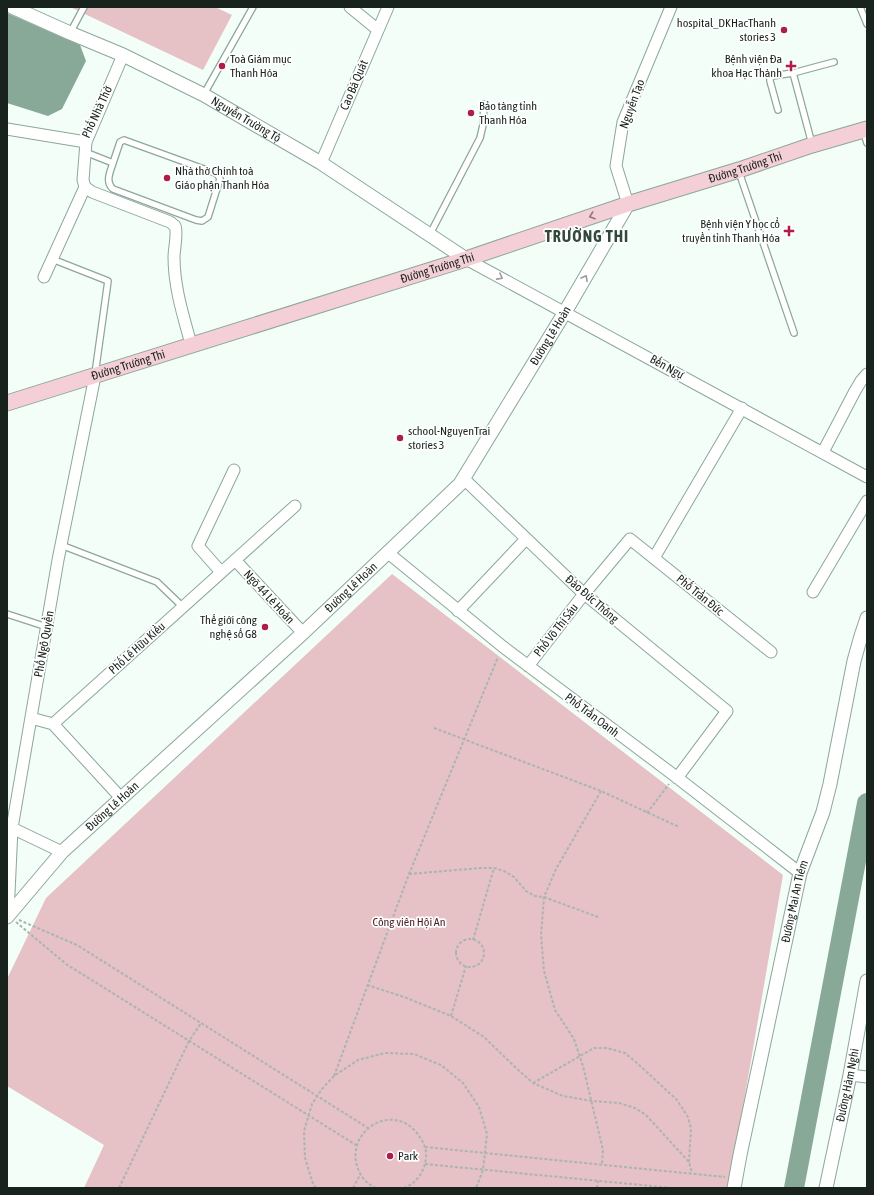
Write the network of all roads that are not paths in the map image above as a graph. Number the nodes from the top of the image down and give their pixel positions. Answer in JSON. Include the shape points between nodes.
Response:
{"nodes":[{"id":1,"x":12,"y":7,"type":"edge"},
{"id":2,"x":84,"y":7,"type":"edge"},
{"id":3,"x":254,"y":7,"type":"edge"},
{"id":4,"x":350,"y":7,"type":"edge"},
{"id":5,"x":388,"y":7,"type":"edge"},
{"id":6,"x":671,"y":7,"type":"edge"},
{"id":7,"x":860,"y":7,"type":"edge"},
{"id":8,"x":867,"y":24,"type":"edge"},
{"id":9,"x":378,"y":30,"type":"junction"},
{"id":10,"x":70,"y":33,"type":"junction"},
{"id":11,"x":123,"y":55,"type":"junction"},
{"id":12,"x":834,"y":62,"type":"dead end"},
{"id":13,"x":793,"y":73,"type":"junction"},
{"id":14,"x":204,"y":95,"type":"junction"},
{"id":15,"x":484,"y":104,"type":"dead end"},
{"id":16,"x":778,"y":110,"type":"dead end"},
{"id":17,"x":7,"y":129,"type":"edge"},
{"id":18,"x":866,"y":134,"type":"edge"},
{"id":19,"x":812,"y":145,"type":"junction"},
{"id":20,"x":85,"y":147,"type":"junction"},
{"id":21,"x":112,"y":163,"type":"junction"},
{"id":22,"x":320,"y":163,"type":"junction"},
{"id":23,"x":739,"y":170,"type":"junction"},
{"id":24,"x":85,"y":187,"type":"junction"},
{"id":25,"x":628,"y":204,"type":"junction"},
{"id":26,"x":430,"y":234,"type":"junction"},
{"id":27,"x":52,"y":259,"type":"junction"},
{"id":28,"x":466,"y":259,"type":"junction"},
{"id":29,"x":44,"y":277,"type":"dead end"},
{"id":30,"x":565,"y":312,"type":"junction"},
{"id":31,"x":794,"y":333,"type":"dead end"},
{"id":32,"x":191,"y":344,"type":"junction"},
{"id":33,"x":867,"y":374,"type":"edge"},
{"id":34,"x":95,"y":376,"type":"junction"},
{"id":35,"x":7,"y":403,"type":"edge"},
{"id":36,"x":742,"y":408,"type":"junction"},
{"id":37,"x":823,"y":452,"type":"junction"},
{"id":38,"x":234,"y":470,"type":"dead end"},
{"id":39,"x":867,"y":477,"type":"edge"},
{"id":40,"x":463,"y":478,"type":"junction"},
{"id":41,"x":867,"y":501,"type":"edge"},
{"id":42,"x":296,"y":506,"type":"dead end"},
{"id":43,"x":526,"y":539,"type":"junction"},
{"id":44,"x":630,"y":539,"type":"joint"},
{"id":45,"x":61,"y":546,"type":"junction"},
{"id":46,"x":387,"y":552,"type":"junction"},
{"id":47,"x":654,"y":558,"type":"junction"},
{"id":48,"x":235,"y":560,"type":"junction"},
{"id":49,"x":221,"y":572,"type":"junction"},
{"id":50,"x":813,"y":592,"type":"dead end"},
{"id":51,"x":584,"y":594,"type":"junction"},
{"id":52,"x":183,"y":606,"type":"junction"},
{"id":53,"x":458,"y":611,"type":"junction"},
{"id":54,"x":7,"y":614,"type":"edge"},
{"id":55,"x":867,"y":618,"type":"edge"},
{"id":56,"x":47,"y":627,"type":"junction"},
{"id":57,"x":303,"y":633,"type":"junction"},
{"id":58,"x":771,"y":652,"type":"dead end"},
{"id":59,"x":528,"y":666,"type":"junction"},
{"id":60,"x":31,"y":718,"type":"junction"},
{"id":61,"x":53,"y":724,"type":"junction"},
{"id":62,"x":676,"y":777,"type":"junction"},
{"id":63,"x":122,"y":798,"type":"junction"},
{"id":64,"x":12,"y":828,"type":"junction"},
{"id":65,"x":62,"y":852,"type":"junction"},
{"id":66,"x":800,"y":873,"type":"junction"},
{"id":67,"x":7,"y":916,"type":"edge"},
{"id":68,"x":867,"y":981,"type":"edge"},
{"id":69,"x":850,"y":1075,"type":"junction"},
{"id":70,"x":867,"y":1076,"type":"edge"},
{"id":71,"x":735,"y":1183,"type":"edge"},
{"id":72,"x":826,"y":1188,"type":"edge"}],
"edges":[{"from":1,"to":10,"type":"street","name":"Nguyễn Trường Tộ"},
{"from":2,"to":10,"type":"lane"},
{"from":3,"to":14,"type":"lane"},
{"from":4,"to":9,"type":"street"},
{"from":5,"to":9,"type":"street","name":"Cao Bá Quát"},
{"from":6,"to":25,"type":"street","name":"Nguyễn Tạo","via":[[623,122],[616,166]]},
{"from":7,"to":8,"type":"lane"},
{"from":9,"to":22,"type":"street","name":"Cao Bá Quát"},
{"from":10,"to":11,"type":"street","name":"Nguyễn Trường Tộ"},
{"from":11,"to":14,"type":"street","name":"Nguyễn Trường Tộ"},
{"from":11,"to":20,"type":"street","name":"Phố Nhà Thờ"},
{"from":12,"to":13,"type":"lane"},
{"from":13,"to":16,"type":"lane","via":[[770,78]]},
{"from":13,"to":19,"type":"lane"},
{"from":14,"to":22,"type":"street","name":"Nguyễn Trường Tộ"},
{"from":15,"to":26,"type":"lane","via":[[480,138]]},
{"from":17,"to":20,"type":"street","name":"Phố Nhà Thờ"},
{"from":18,"to":19,"type":"main road","name":"Đường Trường Thi"},
{"from":19,"to":23,"type":"main road","name":"Đường Trường Thi"},
{"from":20,"to":21,"type":"lane"},
{"from":20,"to":24,"type":"street"},
{"from":21,"to":21,"type":"lane","via":[[120,142],[124,140],[215,173],[220,179],[208,217],[202,221],[196,220],[113,189],[108,181]]},
{"from":22,"to":26,"type":"street","name":"Nguyễn Trường Tộ"},
{"from":23,"to":25,"type":"main road","name":"Đường Trường Thi"},
{"from":23,"to":31,"type":"lane"},
{"from":24,"to":27,"type":"street"},
{"from":24,"to":32,"type":"street","via":[[170,222],[174,226],[176,283]]},
{"from":25,"to":28,"type":"main road","name":"Đường Trường Thi","one_way":true},
{"from":30,"to":25,"type":"street","name":"Đường Lê Hoàn","one_way":true},
{"from":26,"to":28,"type":"street","name":"Nguyễn Trường Tộ"},
{"from":27,"to":29,"type":"street"},
{"from":27,"to":34,"type":"lane","via":[[108,281]]},
{"from":28,"to":30,"type":"street","name":"Bến Ngự","one_way":true},
{"from":28,"to":32,"type":"main road","name":"Đường Trường Thi"},
{"from":30,"to":36,"type":"street","name":"Bến Ngự"},
{"from":30,"to":40,"type":"street","name":"Đường Lê Hoàn"},
{"from":32,"to":34,"type":"main road","name":"Đường Trường Thi"},
{"from":33,"to":37,"type":"street","via":[[854,391]]},
{"from":34,"to":35,"type":"main road","name":"Đường Trường Thi"},
{"from":34,"to":45,"type":"street","name":"Phố Ngô Quyền"},
{"from":36,"to":37,"type":"street","name":"Bến Ngự"},
{"from":36,"to":47,"type":"street"},
{"from":37,"to":39,"type":"street","name":"Bến Ngự"},
{"from":38,"to":49,"type":"street","via":[[198,546]]},
{"from":40,"to":43,"type":"street","name":"Đào Đức Thông"},
{"from":40,"to":46,"type":"street","name":"Đường Lê Hoàn","via":[[460,484]]},
{"from":41,"to":50,"type":"street"},
{"from":42,"to":48,"type":"street","name":"Phố Lê Hữu Kiều"},
{"from":43,"to":51,"type":"street","name":"Đào Đức Thông"},
{"from":43,"to":53,"type":"street"},
{"from":44,"to":47,"type":"street","name":"Phố Trần Đức"},
{"from":44,"to":51,"type":"street","name":"Phố Võ Thị Sáu"},
{"from":45,"to":52,"type":"lane","via":[[157,582]]},
{"from":45,"to":56,"type":"street","name":"Phố Ngô Quyền"},
{"from":46,"to":53,"type":"street","name":"Phố Trần Oanh"},
{"from":46,"to":57,"type":"street","name":"Đường Lê Hoàn"},
{"from":47,"to":58,"type":"street","name":"Phố Trần Đức"},
{"from":48,"to":49,"type":"street","name":"Phố Lê Hữu Kiều"},
{"from":48,"to":57,"type":"street","name":"Ngõ 44 Lê Hoàn"},
{"from":49,"to":52,"type":"street","name":"Phố Lê Hữu Kiều"},
{"from":51,"to":59,"type":"street","name":"Phố Võ Thị Sáu"},
{"from":51,"to":62,"type":"street","name":"Đào Đức Thông","via":[[727,711]]},
{"from":52,"to":61,"type":"street","name":"Phố Lê Hữu Kiều"},
{"from":53,"to":59,"type":"street","name":"Phố Trần Oanh"},
{"from":54,"to":56,"type":"lane"},
{"from":55,"to":66,"type":"street","name":"Đường Mai An Tiêm","via":[[854,661],[823,812]]},
{"from":56,"to":60,"type":"street","name":"Phố Ngô Quyền"},
{"from":57,"to":63,"type":"street","name":"Đường Lê Hoàn"},
{"from":59,"to":62,"type":"street","name":"Phố Trần Oanh"},
{"from":60,"to":61,"type":"street"},
{"from":60,"to":64,"type":"street","name":"Phố Ngô Quyền"},
{"from":61,"to":63,"type":"street"},
{"from":62,"to":66,"type":"street","name":"Phố Trần Oanh"},
{"from":63,"to":65,"type":"street","name":"Đường Lê Hoàn"},
{"from":64,"to":65,"type":"street"},
{"from":64,"to":67,"type":"street","name":"Phố Ngô Quyền"},
{"from":65,"to":67,"type":"street","name":"Đường Lê Hoàn"},
{"from":66,"to":71,"type":"street","name":"Đường Mai An Tiêm"},
{"from":68,"to":69,"type":"street","name":"Đường Hàm Nghi"},
{"from":69,"to":70,"type":"street"},
{"from":69,"to":72,"type":"street","name":"Đường Hàm Nghi"}]}
